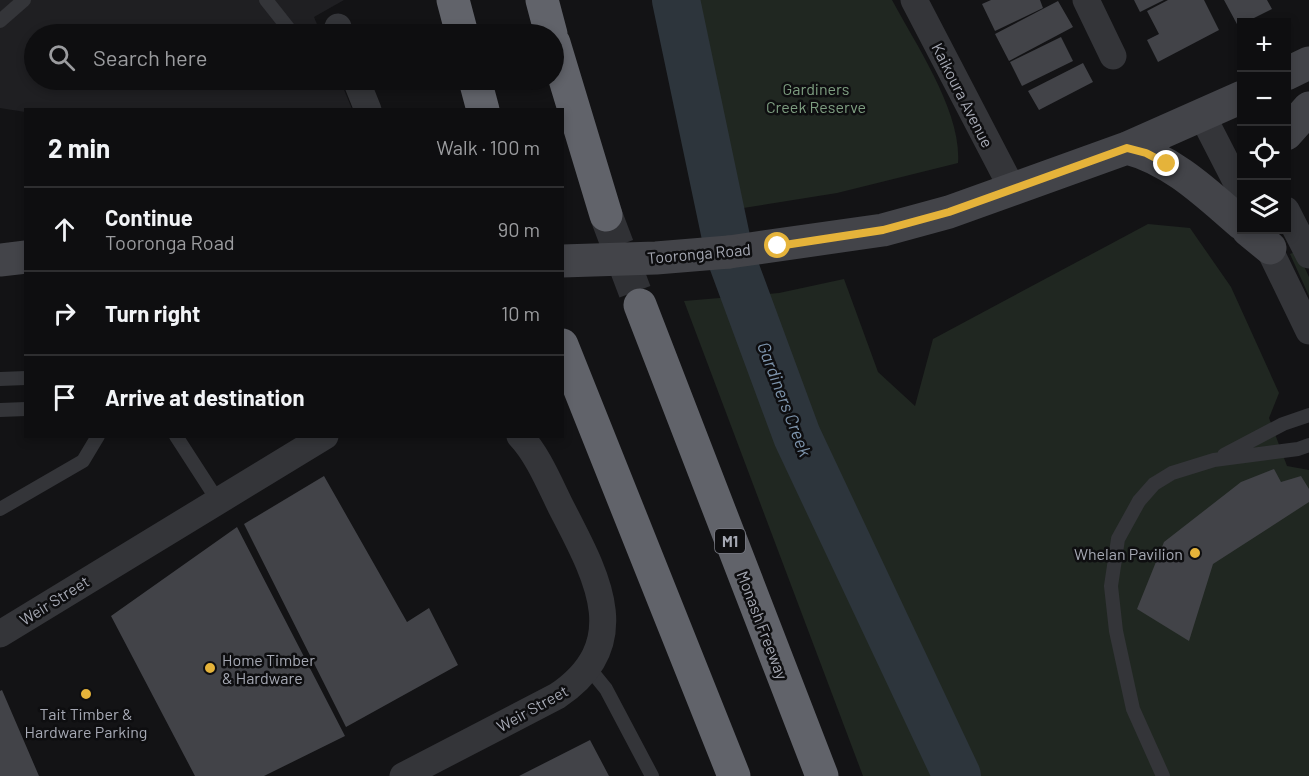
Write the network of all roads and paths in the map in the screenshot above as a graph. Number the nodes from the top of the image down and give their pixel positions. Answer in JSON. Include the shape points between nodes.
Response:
{"nodes":[{"id":1,"x":24,"y":0,"type":"edge"},
{"id":2,"x":266,"y":0,"type":"edge"},
{"id":3,"x":453,"y":0,"type":"edge"},
{"id":4,"x":542,"y":0,"type":"edge"},
{"id":5,"x":1086,"y":0,"type":"edge"},
{"id":6,"x":918,"y":1,"type":"edge"},
{"id":7,"x":0,"y":21,"type":"edge"},
{"id":8,"x":285,"y":24,"type":"edge"},
{"id":9,"x":459,"y":24,"type":"edge"},
{"id":10,"x":548,"y":24,"type":"edge"},
{"id":11,"x":1113,"y":56,"type":"dead end"},
{"id":12,"x":1309,"y":63,"type":"edge"},
{"id":13,"x":1291,"y":72,"type":"edge"},
{"id":14,"x":564,"y":76,"type":"edge"},
{"id":15,"x":359,"y":90,"type":"edge"},
{"id":16,"x":478,"y":90,"type":"edge"},
{"id":17,"x":1237,"y":107,"type":"edge"},
{"id":18,"x":367,"y":108,"type":"edge"},
{"id":19,"x":482,"y":108,"type":"edge"},
{"id":20,"x":1309,"y":108,"type":"edge"},
{"id":21,"x":1203,"y":117,"type":"junction"},
{"id":22,"x":1291,"y":129,"type":"edge"},
{"id":23,"x":1127,"y":148,"type":"junction"},
{"id":24,"x":1237,"y":183,"type":"edge"},
{"id":25,"x":1012,"y":190,"type":"junction"},
{"id":26,"x":606,"y":215,"type":"tunnel mouth"},
{"id":27,"x":1291,"y":218,"type":"edge"},
{"id":28,"x":1237,"y":220,"type":"edge"},
{"id":29,"x":1259,"y":236,"type":"edge"},
{"id":30,"x":1309,"y":255,"type":"edge"},
{"id":31,"x":24,"y":257,"type":"edge"},
{"id":32,"x":0,"y":260,"type":"edge"},
{"id":33,"x":564,"y":261,"type":"edge"},
{"id":34,"x":640,"y":305,"type":"tunnel mouth"},
{"id":35,"x":1309,"y":332,"type":"edge"},
{"id":36,"x":564,"y":350,"type":"edge"},
{"id":37,"x":24,"y":378,"type":"edge"},
{"id":38,"x":0,"y":379,"type":"edge"},
{"id":39,"x":24,"y":409,"type":"edge"},
{"id":40,"x":0,"y":410,"type":"edge"},
{"id":41,"x":1309,"y":415,"type":"edge"},
{"id":42,"x":97,"y":438,"type":"edge"},
{"id":43,"x":177,"y":438,"type":"edge"},
{"id":44,"x":322,"y":438,"type":"edge"},
{"id":45,"x":521,"y":438,"type":"edge"},
{"id":46,"x":1309,"y":444,"type":"edge"},
{"id":47,"x":1214,"y":460,"type":"junction"},
{"id":48,"x":218,"y":501,"type":"junction"},
{"id":49,"x":0,"y":509,"type":"edge"},
{"id":50,"x":0,"y":634,"type":"edge"},
{"id":51,"x":589,"y":668,"type":"junction"},
{"id":52,"x":403,"y":776,"type":"edge"},
{"id":53,"x":652,"y":776,"type":"edge"},
{"id":54,"x":734,"y":776,"type":"edge"},
{"id":55,"x":822,"y":776,"type":"edge"},
{"id":56,"x":1163,"y":776,"type":"edge"}],
"edges":[{"from":1,"to":7,"type":"lane"},
{"from":2,"to":8,"type":"lane"},
{"from":3,"to":9,"type":"highway"},
{"from":4,"to":10,"type":"highway"},
{"from":5,"to":11,"type":"street"},
{"from":6,"to":25,"type":"street","name":"Kaikoura Avenue"},
{"from":12,"to":13,"type":"main road"},
{"from":14,"to":26,"type":"highway"},
{"from":15,"to":18,"type":"street"},
{"from":16,"to":19,"type":"highway"},
{"from":17,"to":21,"type":"main road","name":"Tooronga Road"},
{"from":20,"to":22,"type":"main road"},
{"from":21,"to":23,"type":"main road","name":"Tooronga Road"},
{"from":21,"to":24,"type":"street"},
{"from":23,"to":25,"type":"main road","name":"Tooronga Road"},
{"from":23,"to":28,"type":"main road","via":[[1167,164]]},
{"from":25,"to":33,"type":"main road","name":"Tooronga Road","bridge":true,"via":[[883,230],[729,252]]},
{"from":27,"to":30,"type":"street"},
{"from":29,"to":35,"type":"street"},
{"from":31,"to":32,"type":"main road"},
{"from":34,"to":55,"type":"highway","name":"Monash Freeway","number":"M1"},
{"from":36,"to":54,"type":"highway"},
{"from":37,"to":38,"type":"lane"},
{"from":39,"to":40,"type":"lane"},
{"from":41,"to":47,"type":"lane"},
{"from":42,"to":49,"type":"lane","via":[[83,461]]},
{"from":43,"to":48,"type":"lane"},
{"from":44,"to":48,"type":"street","name":"Weir Street"},
{"from":45,"to":51,"type":"street","name":"Weir Street","via":[[555,495],[594,575],[602,601],[601,648]]},
{"from":46,"to":47,"type":"lane","via":[[1299,449]]},
{"from":47,"to":56,"type":"lane","via":[[1172,472],[1154,484],[1118,538],[1113,563],[1116,631],[1133,710]]},
{"from":48,"to":50,"type":"street","name":"Weir Street"},
{"from":51,"to":52,"type":"street","name":"Weir Street","via":[[557,696]]},
{"from":51,"to":53,"type":"lane","via":[[606,689]]}]}
